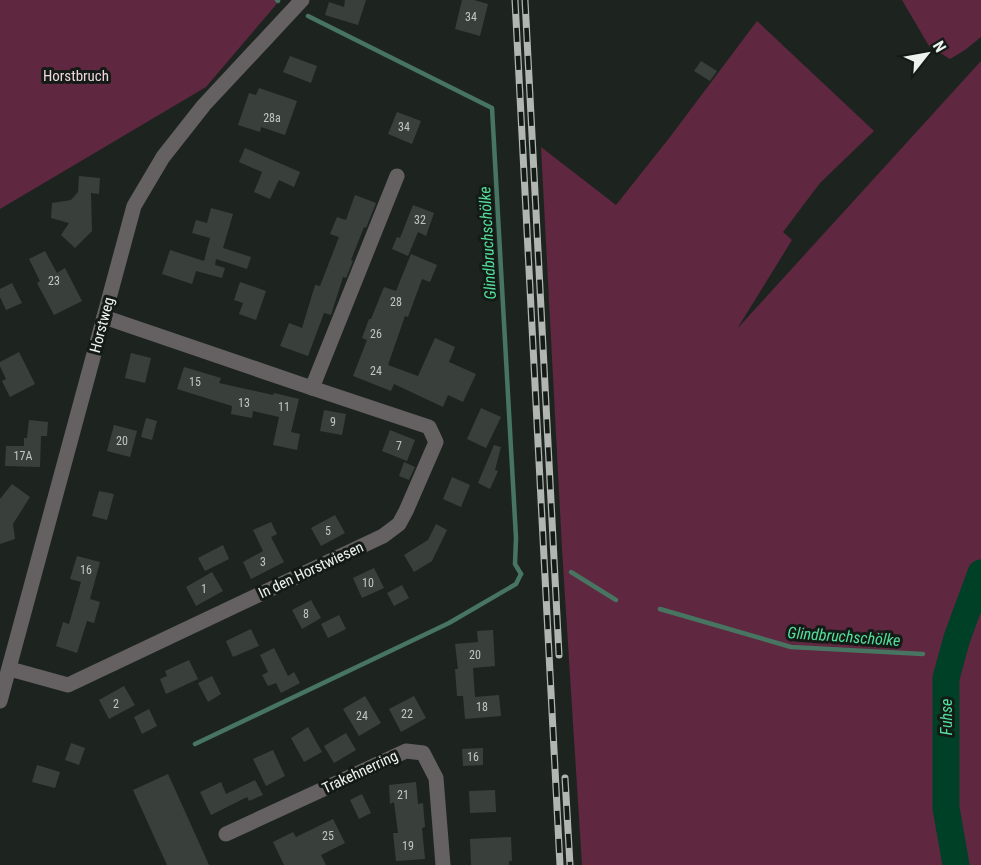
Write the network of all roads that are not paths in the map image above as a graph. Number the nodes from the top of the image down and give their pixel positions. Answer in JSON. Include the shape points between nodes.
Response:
{"nodes":[{"id":1,"x":302,"y":0,"type":"edge"},
{"id":2,"x":397,"y":176,"type":"dead end"},
{"id":3,"x":104,"y":317,"type":"junction"},
{"id":4,"x":312,"y":388,"type":"junction"},
{"id":5,"x":10,"y":669,"type":"junction"},
{"id":6,"x":0,"y":701,"type":"edge"},
{"id":7,"x":226,"y":834,"type":"dead end"},
{"id":8,"x":443,"y":865,"type":"edge"}],
"edges":[{"from":1,"to":3,"type":"street","name":"Horstweg","via":[[204,105],[163,157],[134,206]]},
{"from":2,"to":4,"type":"street"},
{"from":3,"to":4,"type":"street","name":"In den Horstwiesen"},
{"from":3,"to":5,"type":"street","name":"Horstweg"},
{"from":4,"to":5,"type":"street","name":"In den Horstwiesen","via":[[429,427],[436,442],[399,524],[383,536],[68,685]]},
{"from":5,"to":6,"type":"street","name":"Horstweg"},
{"from":7,"to":8,"type":"street","name":"Trakehnerring","via":[[405,751],[423,753],[436,778]]}]}
